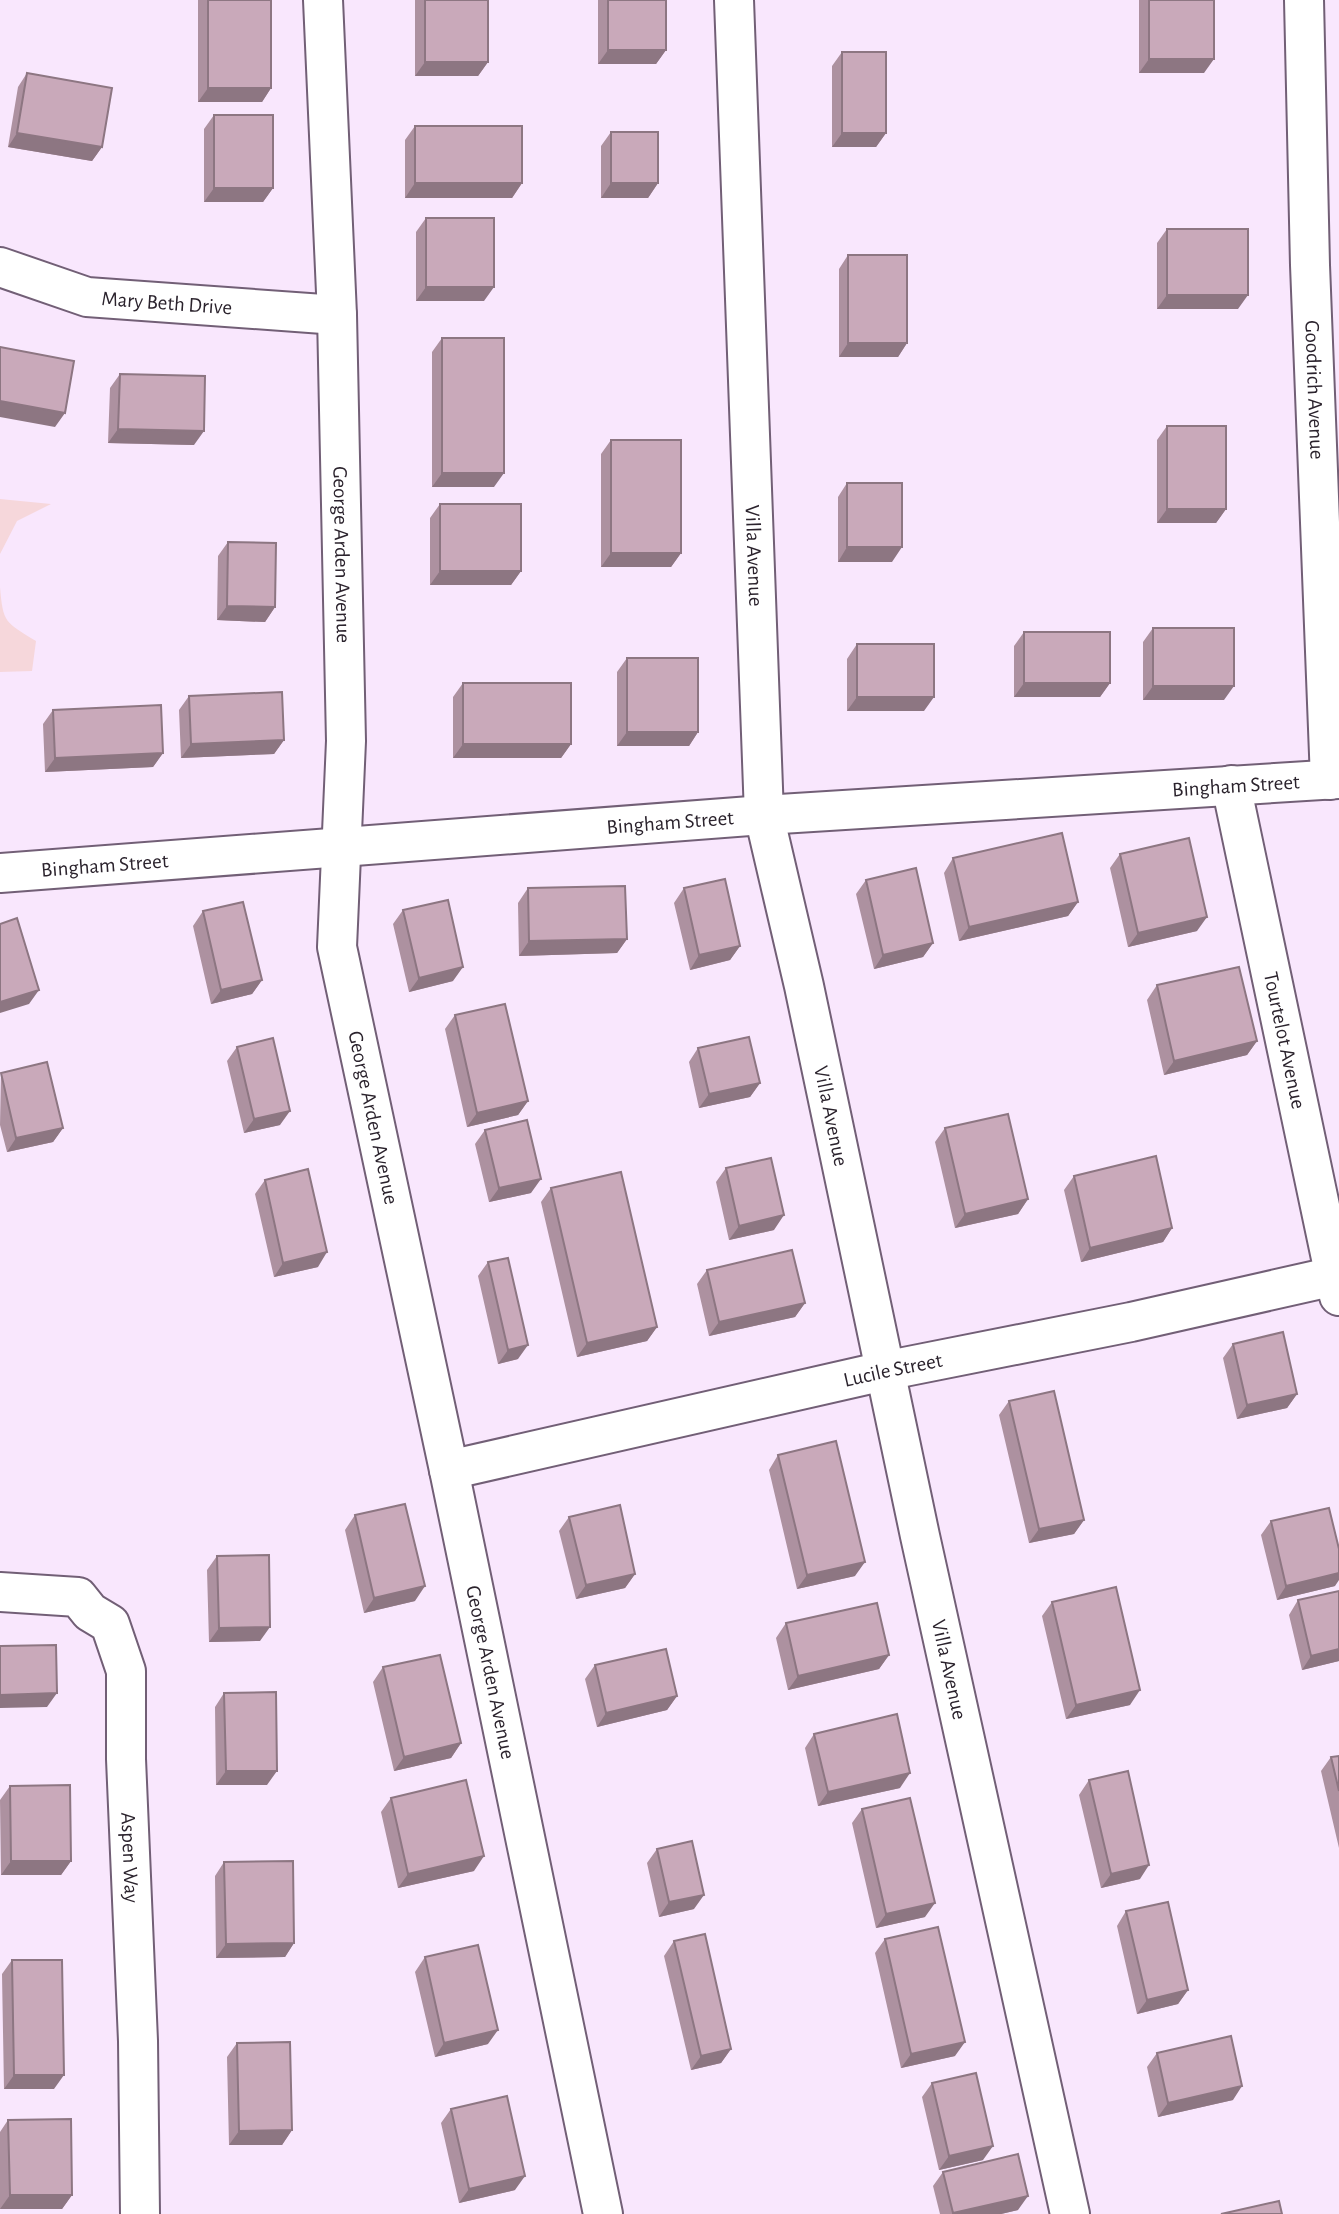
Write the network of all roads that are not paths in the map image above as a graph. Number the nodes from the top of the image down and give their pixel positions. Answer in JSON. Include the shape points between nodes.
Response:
{"nodes":[{"id":1,"x":323,"y":0,"type":"edge"},
{"id":2,"x":734,"y":0,"type":"edge"},
{"id":3,"x":1304,"y":0,"type":"edge"},
{"id":4,"x":0,"y":267,"type":"edge"},
{"id":5,"x":337,"y":315,"type":"junction"},
{"id":6,"x":1335,"y":780,"type":"edge"},
{"id":7,"x":1231,"y":785,"type":"junction"},
{"id":8,"x":764,"y":815,"type":"junction"},
{"id":9,"x":342,"y":845,"type":"junction"},
{"id":10,"x":0,"y":873,"type":"edge"},
{"id":11,"x":1337,"y":1282,"type":"edge"},
{"id":12,"x":884,"y":1370,"type":"junction"},
{"id":13,"x":449,"y":1470,"type":"junction"},
{"id":14,"x":0,"y":1592,"type":"edge"},
{"id":15,"x":140,"y":2214,"type":"edge"},
{"id":16,"x":604,"y":2214,"type":"edge"},
{"id":17,"x":1070,"y":2214,"type":"edge"}],
"edges":[{"from":1,"to":5,"type":"street","name":"George Arden Avenue"},
{"from":2,"to":8,"type":"street","name":"Villa Avenue"},
{"from":3,"to":6,"type":"street","name":"Goodrich Avenue","via":[[1310,265]]},
{"from":4,"to":5,"type":"street","name":"Mary Beth Drive","via":[[86,297]]},
{"from":5,"to":9,"type":"street","name":"George Arden Avenue","via":[[346,741]]},
{"from":6,"to":7,"type":"street","name":"Bingham Street"},
{"from":7,"to":8,"type":"street","name":"Bingham Street"},
{"from":7,"to":11,"type":"street","name":"Tourtelot Avenue"},
{"from":8,"to":9,"type":"street","name":"Bingham Street"},
{"from":8,"to":12,"type":"street","name":"Villa Avenue"},
{"from":9,"to":10,"type":"street","name":"Bingham Street"},
{"from":9,"to":13,"type":"street","name":"George Arden Avenue","via":[[337,947]]},
{"from":11,"to":12,"type":"street","name":"Lucile Street"},
{"from":12,"to":13,"type":"street","name":"Lucile Street"},
{"from":12,"to":17,"type":"street","name":"Villa Avenue"},
{"from":13,"to":16,"type":"street","name":"George Arden Avenue"},
{"from":14,"to":15,"type":"street","name":"Aspen Way","via":[[78,1597],[90,1612],[110,1624],[126,1671]]}]}
